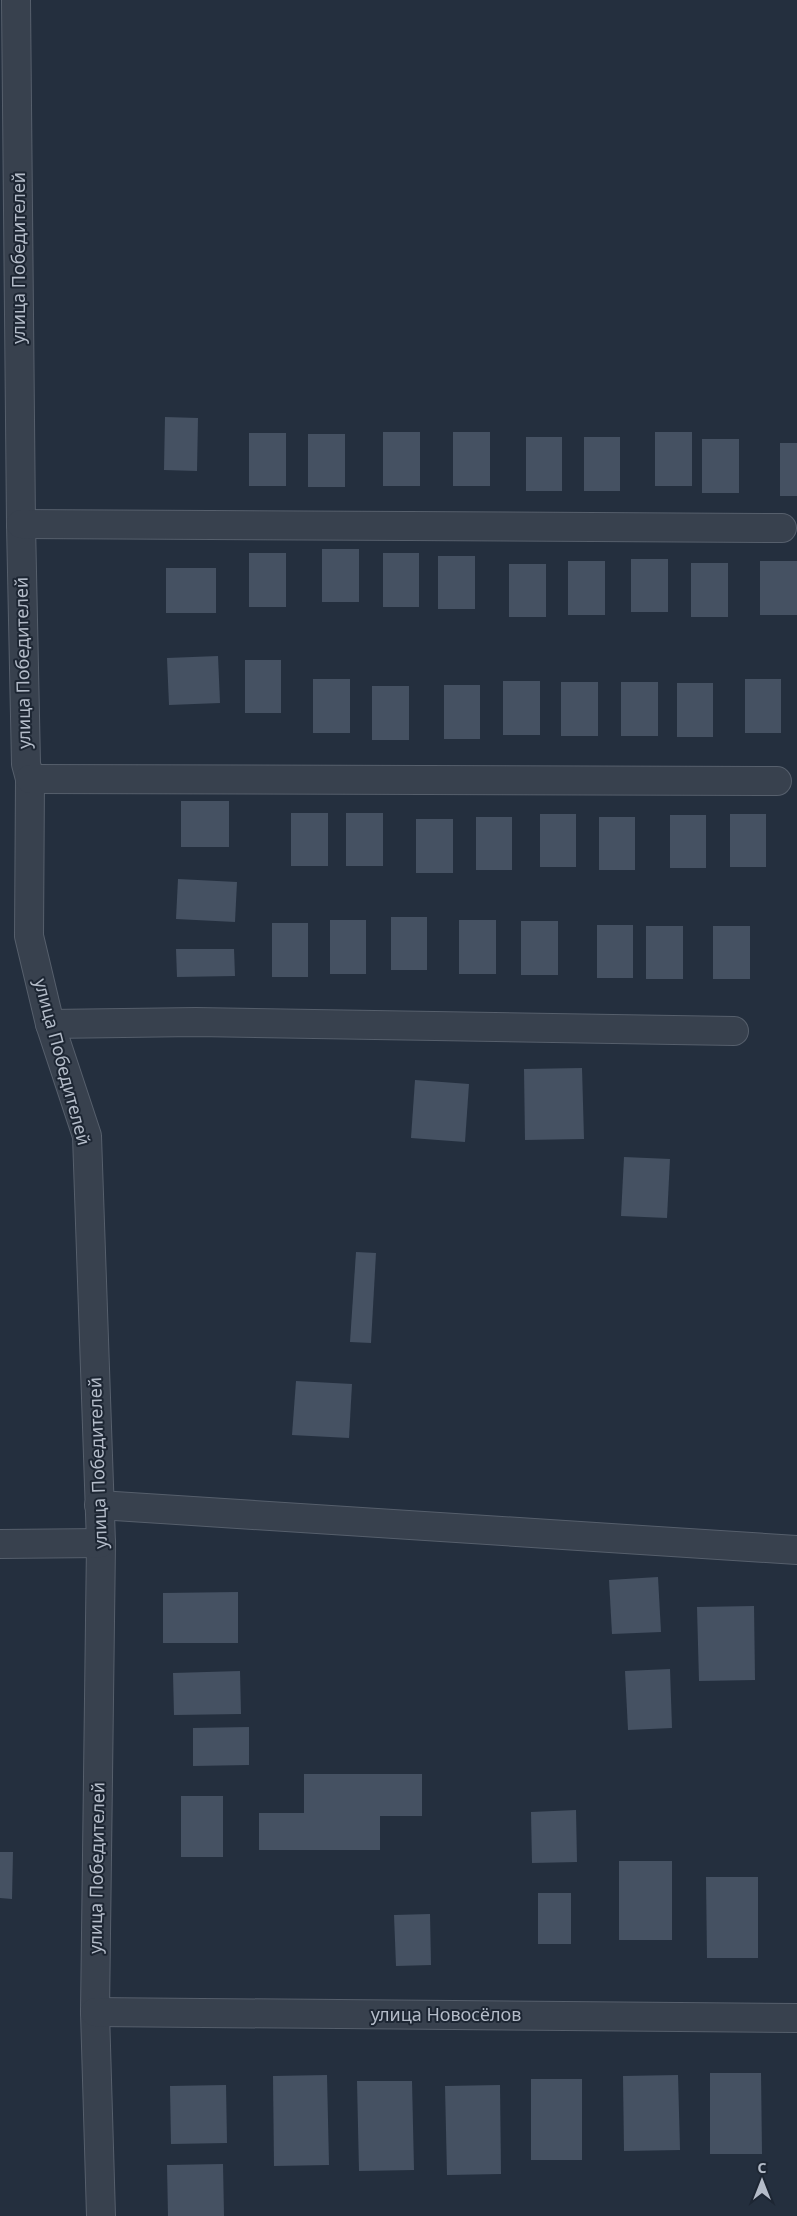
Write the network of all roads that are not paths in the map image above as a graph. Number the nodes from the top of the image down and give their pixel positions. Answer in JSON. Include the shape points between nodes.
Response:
{"nodes":[{"id":1,"x":16,"y":0,"type":"edge"},
{"id":2,"x":21,"y":524,"type":"junction"},
{"id":3,"x":782,"y":528,"type":"dead end"},
{"id":4,"x":11,"y":634,"type":"edge"},
{"id":5,"x":30,"y":778,"type":"junction"},
{"id":6,"x":777,"y":781,"type":"dead end"},
{"id":7,"x":50,"y":1024,"type":"junction"},
{"id":8,"x":734,"y":1031,"type":"dead end"},
{"id":9,"x":99,"y":1506,"type":"junction"},
{"id":10,"x":101,"y":1543,"type":"junction"},
{"id":11,"x":0,"y":1544,"type":"edge"},
{"id":12,"x":797,"y":1550,"type":"edge"},
{"id":13,"x":95,"y":2012,"type":"junction"},
{"id":14,"x":797,"y":2018,"type":"edge"},
{"id":15,"x":101,"y":2216,"type":"edge"}],
"edges":[{"from":1,"to":2,"type":"street","name":"улица Победителей"},
{"from":2,"to":3,"type":"street"},
{"from":2,"to":4,"type":"street","name":"улица Победителей"},
{"from":4,"to":5,"type":"street","name":"улица Победителей"},
{"from":5,"to":6,"type":"street"},
{"from":5,"to":7,"type":"street","name":"улица Победителей","via":[[29,936]]},
{"from":7,"to":8,"type":"street","via":[[196,1022]]},
{"from":7,"to":9,"type":"street","name":"улица Победителей","via":[[87,1136]]},
{"from":9,"to":10,"type":"street","name":"улица Победителей"},
{"from":9,"to":12,"type":"street"},
{"from":10,"to":11,"type":"street"},
{"from":10,"to":13,"type":"street","name":"улица Победителей"},
{"from":13,"to":14,"type":"street","name":"улица Новосёлов"},
{"from":13,"to":15,"type":"street","name":"улица Победителей"}]}
